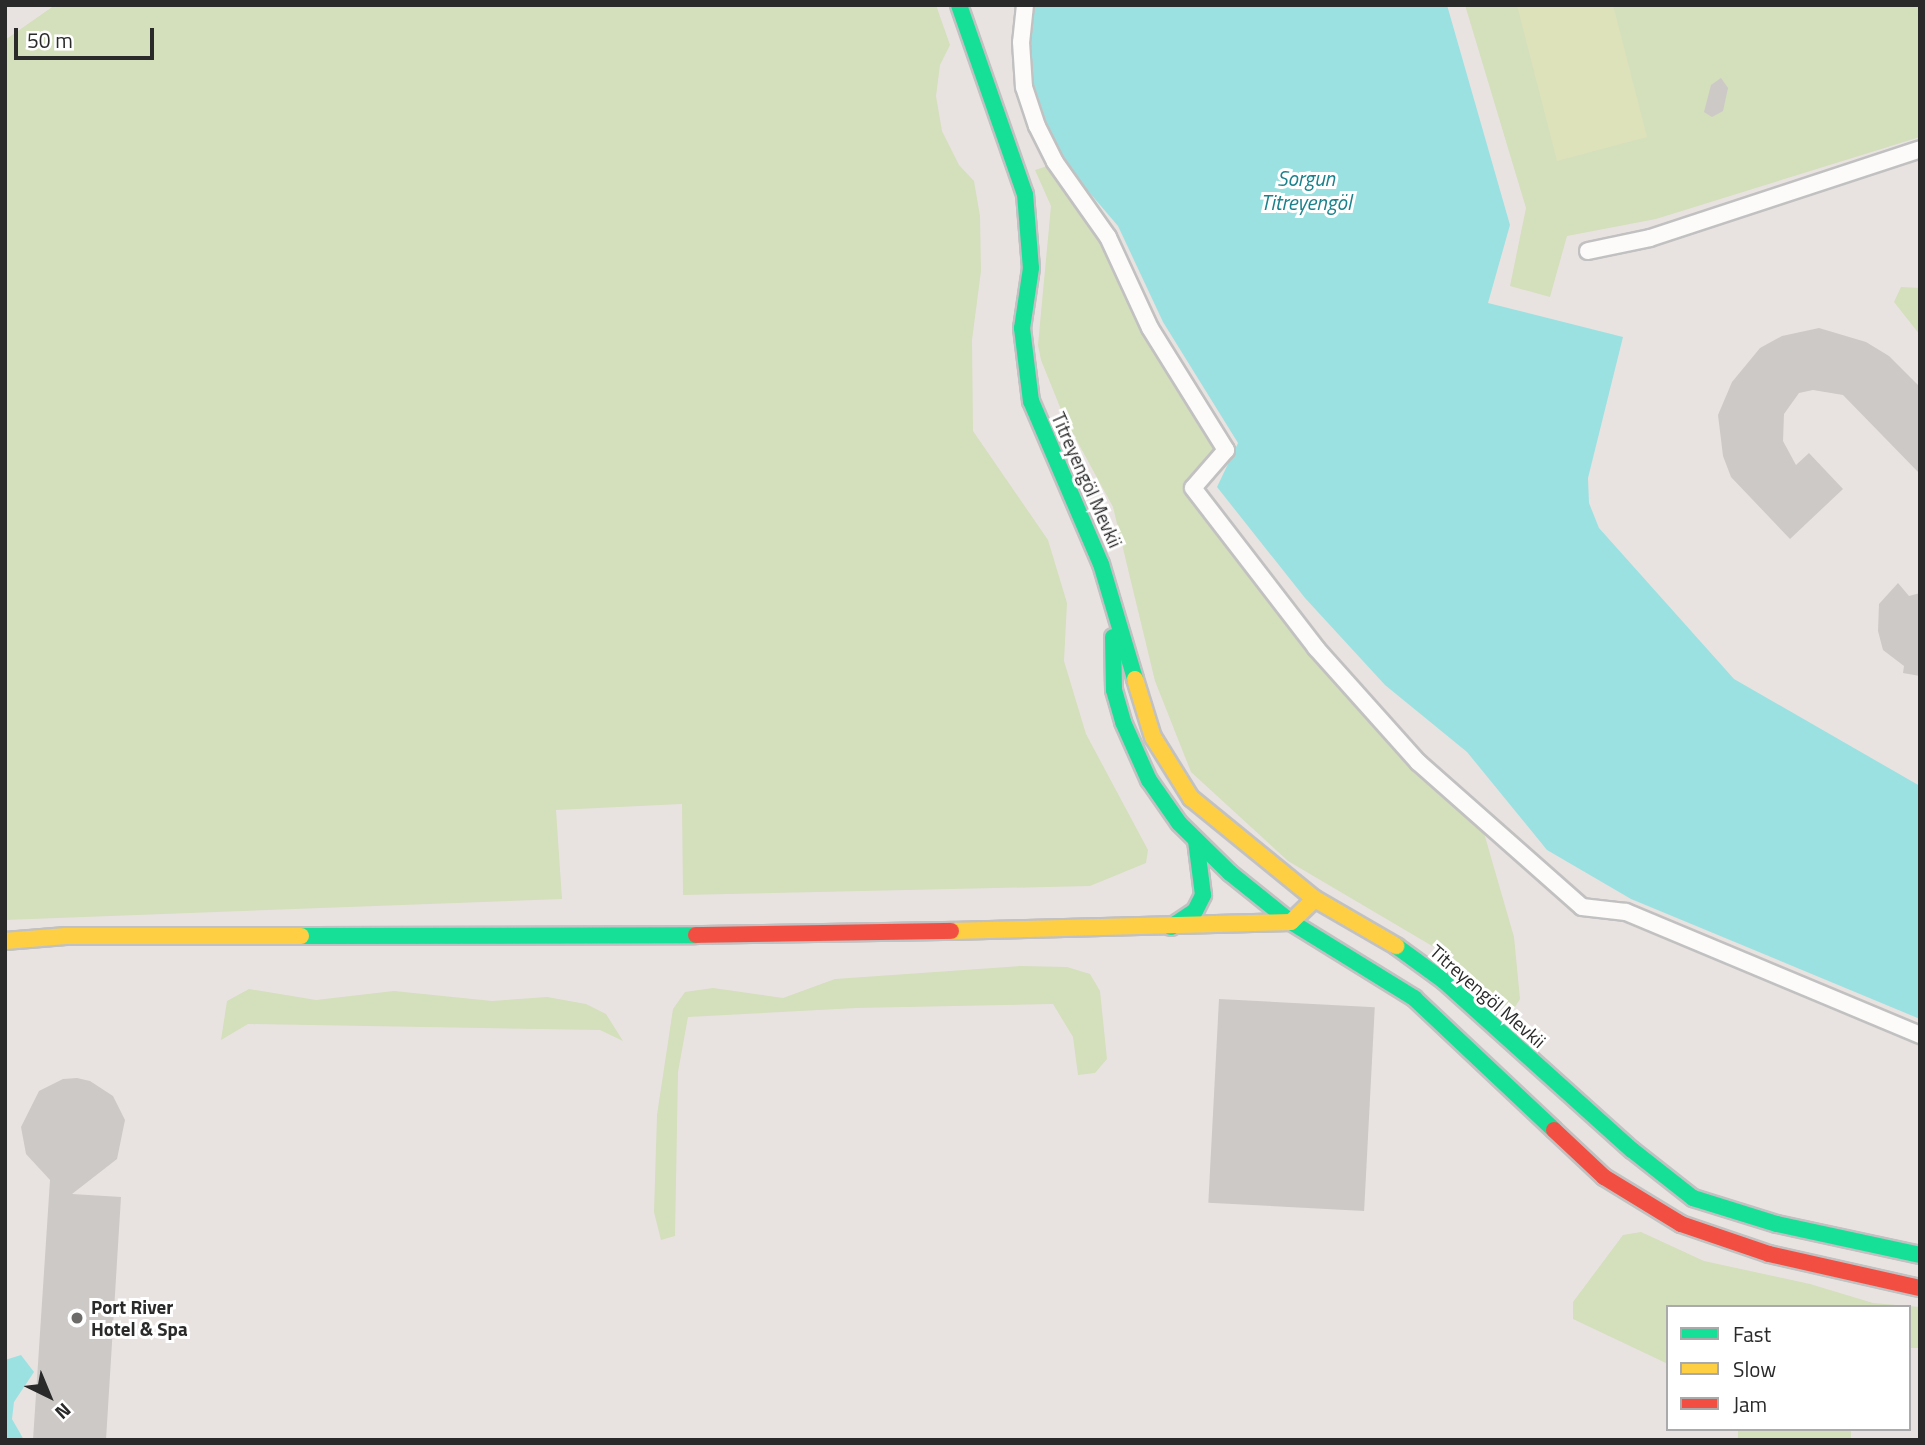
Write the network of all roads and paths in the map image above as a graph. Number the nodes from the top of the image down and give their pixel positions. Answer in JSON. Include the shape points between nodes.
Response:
{"nodes":[{"id":1,"x":958,"y":5,"type":"edge"},
{"id":2,"x":1025,"y":5,"type":"edge"},
{"id":3,"x":1920,"y":149,"type":"edge"},
{"id":4,"x":1588,"y":251,"type":"dead end"},
{"id":5,"x":1111,"y":609,"type":"junction"},
{"id":6,"x":1196,"y":840,"type":"junction"},
{"id":7,"x":1315,"y":900,"type":"junction"},
{"id":8,"x":1291,"y":922,"type":"junction"},
{"id":9,"x":1171,"y":927,"type":"junction"},
{"id":10,"x":5,"y":941,"type":"edge"},
{"id":11,"x":1920,"y":1035,"type":"edge"},
{"id":12,"x":1920,"y":1255,"type":"edge"},
{"id":13,"x":1920,"y":1289,"type":"edge"}],
"edges":[{"from":1,"to":5,"type":"street","name":"Titreyengöl Mevkii","via":[[1025,194],[1031,268],[1023,328],[1031,401],[1101,564]]},
{"from":2,"to":11,"type":"street","via":[[1020,42],[1024,87],[1037,127],[1055,162],[1108,237],[1150,328],[1226,450],[1193,488],[1316,648],[1418,762],[1582,907],[1626,912]]},
{"from":3,"to":4,"type":"street","via":[[1650,238]]},
{"from":5,"to":6,"type":"street","name":"Titreyengöl Mevkii","via":[[1114,690],[1123,722],[1165,806]]},
{"from":5,"to":7,"type":"street","name":"Titreyengöl Mevkii","via":[[1149,724],[1191,798]]},
{"from":6,"to":8,"type":"street","name":"Titreyengöl Mevkii"},
{"from":6,"to":9,"type":"street","via":[[1203,895],[1195,911]]},
{"from":7,"to":8,"type":"street"},
{"from":7,"to":12,"type":"street","name":"Titreyengöl Mevkii","via":[[1398,947],[1444,981],[1541,1071],[1693,1198],[1777,1224]]},
{"from":8,"to":9,"type":"street"},
{"from":8,"to":13,"type":"street","name":"Titreyengöl Mevkii","via":[[1414,998],[1604,1177],[1681,1224],[1769,1254]]},
{"from":9,"to":10,"type":"street","via":[[748,935],[66,936]]}]}
